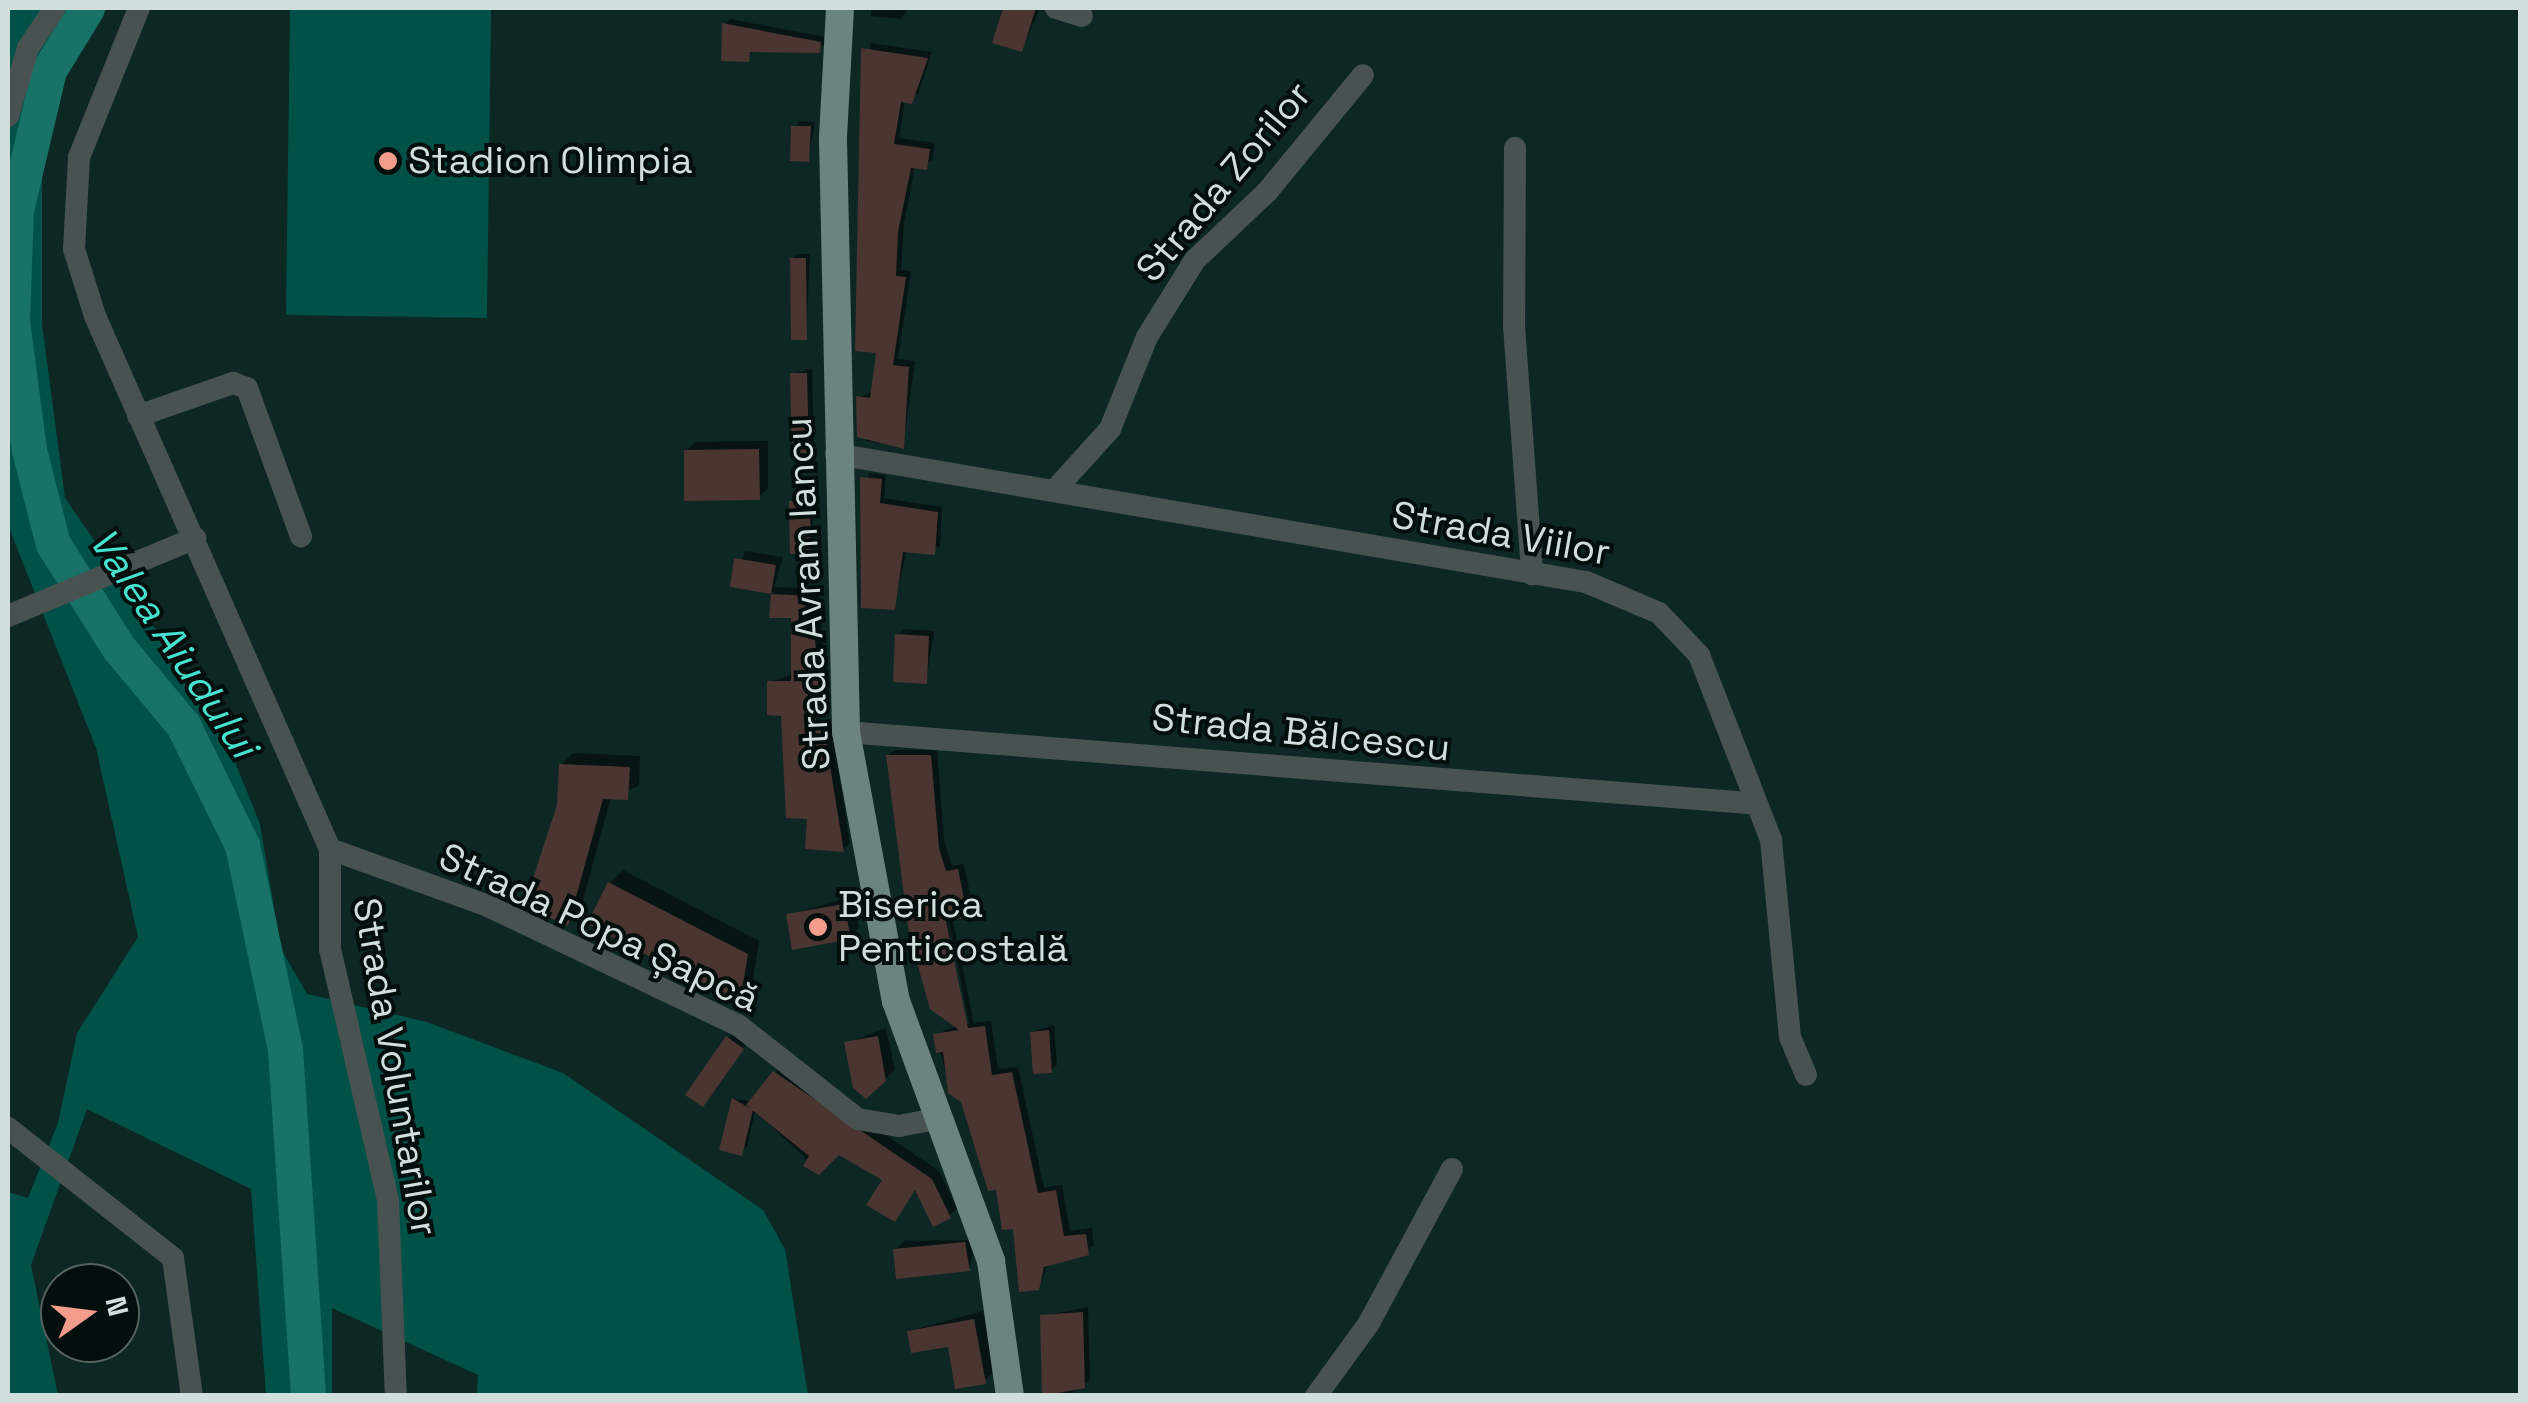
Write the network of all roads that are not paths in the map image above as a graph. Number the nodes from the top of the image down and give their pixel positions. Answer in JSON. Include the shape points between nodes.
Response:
{"nodes":[{"id":1,"x":55,"y":8,"type":"edge"},
{"id":2,"x":139,"y":8,"type":"edge"},
{"id":3,"x":840,"y":8,"type":"edge"},
{"id":4,"x":1056,"y":8,"type":"edge"},
{"id":5,"x":1082,"y":16,"type":"dead end"},
{"id":6,"x":1363,"y":75,"type":"dead end"},
{"id":7,"x":8,"y":116,"type":"edge"},
{"id":8,"x":1516,"y":148,"type":"dead end"},
{"id":9,"x":138,"y":416,"type":"junction"},
{"id":10,"x":836,"y":454,"type":"junction"},
{"id":11,"x":1054,"y":490,"type":"junction"},
{"id":12,"x":301,"y":536,"type":"dead end"},
{"id":13,"x":195,"y":538,"type":"junction"},
{"id":14,"x":1532,"y":574,"type":"junction"},
{"id":15,"x":8,"y":616,"type":"edge"},
{"id":16,"x":846,"y":732,"type":"junction"},
{"id":17,"x":1749,"y":803,"type":"junction"},
{"id":18,"x":330,"y":849,"type":"junction"},
{"id":19,"x":1806,"y":1075,"type":"dead end"},
{"id":20,"x":935,"y":1119,"type":"junction"},
{"id":21,"x":8,"y":1128,"type":"edge"},
{"id":22,"x":1452,"y":1169,"type":"dead end"},
{"id":23,"x":192,"y":1396,"type":"edge"},
{"id":24,"x":396,"y":1396,"type":"edge"},
{"id":25,"x":1010,"y":1396,"type":"edge"},
{"id":26,"x":1316,"y":1396,"type":"edge"}],
"edges":[{"from":1,"to":7,"type":"street","via":[[28,48]]},
{"from":2,"to":9,"type":"street","name":"Strada Voluntarilor","via":[[79,157],[72,220],[83,283]]},
{"from":3,"to":10,"type":"main road","name":"Strada Avram Iancu"},
{"from":4,"to":5,"type":"street"},
{"from":6,"to":11,"type":"street","name":"Strada Zorilor","via":[[1267,192],[1195,260],[1146,336],[1110,430]]},
{"from":8,"to":14,"type":"street","via":[[1514,326]]},
{"from":9,"to":12,"type":"street","via":[[233,383],[247,388]]},
{"from":9,"to":13,"type":"street","name":"Strada Voluntarilor"},
{"from":10,"to":11,"type":"street","name":"Strada Viilor"},
{"from":10,"to":16,"type":"main road","name":"Strada Avram Iancu"},
{"from":11,"to":14,"type":"street","name":"Strada Viilor"},
{"from":13,"to":15,"type":"street"},
{"from":13,"to":18,"type":"street","name":"Strada Voluntarilor"},
{"from":14,"to":17,"type":"street","name":"Strada Viilor","via":[[1625,592],[1682,631]]},
{"from":16,"to":17,"type":"street","name":"Strada Bălcescu"},
{"from":16,"to":20,"type":"main road","name":"Strada Avram Iancu","via":[[896,1002]]},
{"from":17,"to":19,"type":"street","name":"Strada Viilor","via":[[1770,840],[1790,1037]]},
{"from":18,"to":20,"type":"street","name":"Strada Popa Șapcă","via":[[488,906],[738,1024],[858,1119],[899,1126]]},
{"from":18,"to":24,"type":"street","name":"Strada Voluntarilor","via":[[330,949],[388,1200]]},
{"from":20,"to":25,"type":"main road","name":"Strada Avram Iancu","via":[[990,1261]]},
{"from":21,"to":23,"type":"street","via":[[173,1258]]},
{"from":22,"to":26,"type":"street","via":[[1369,1322]]}]}
